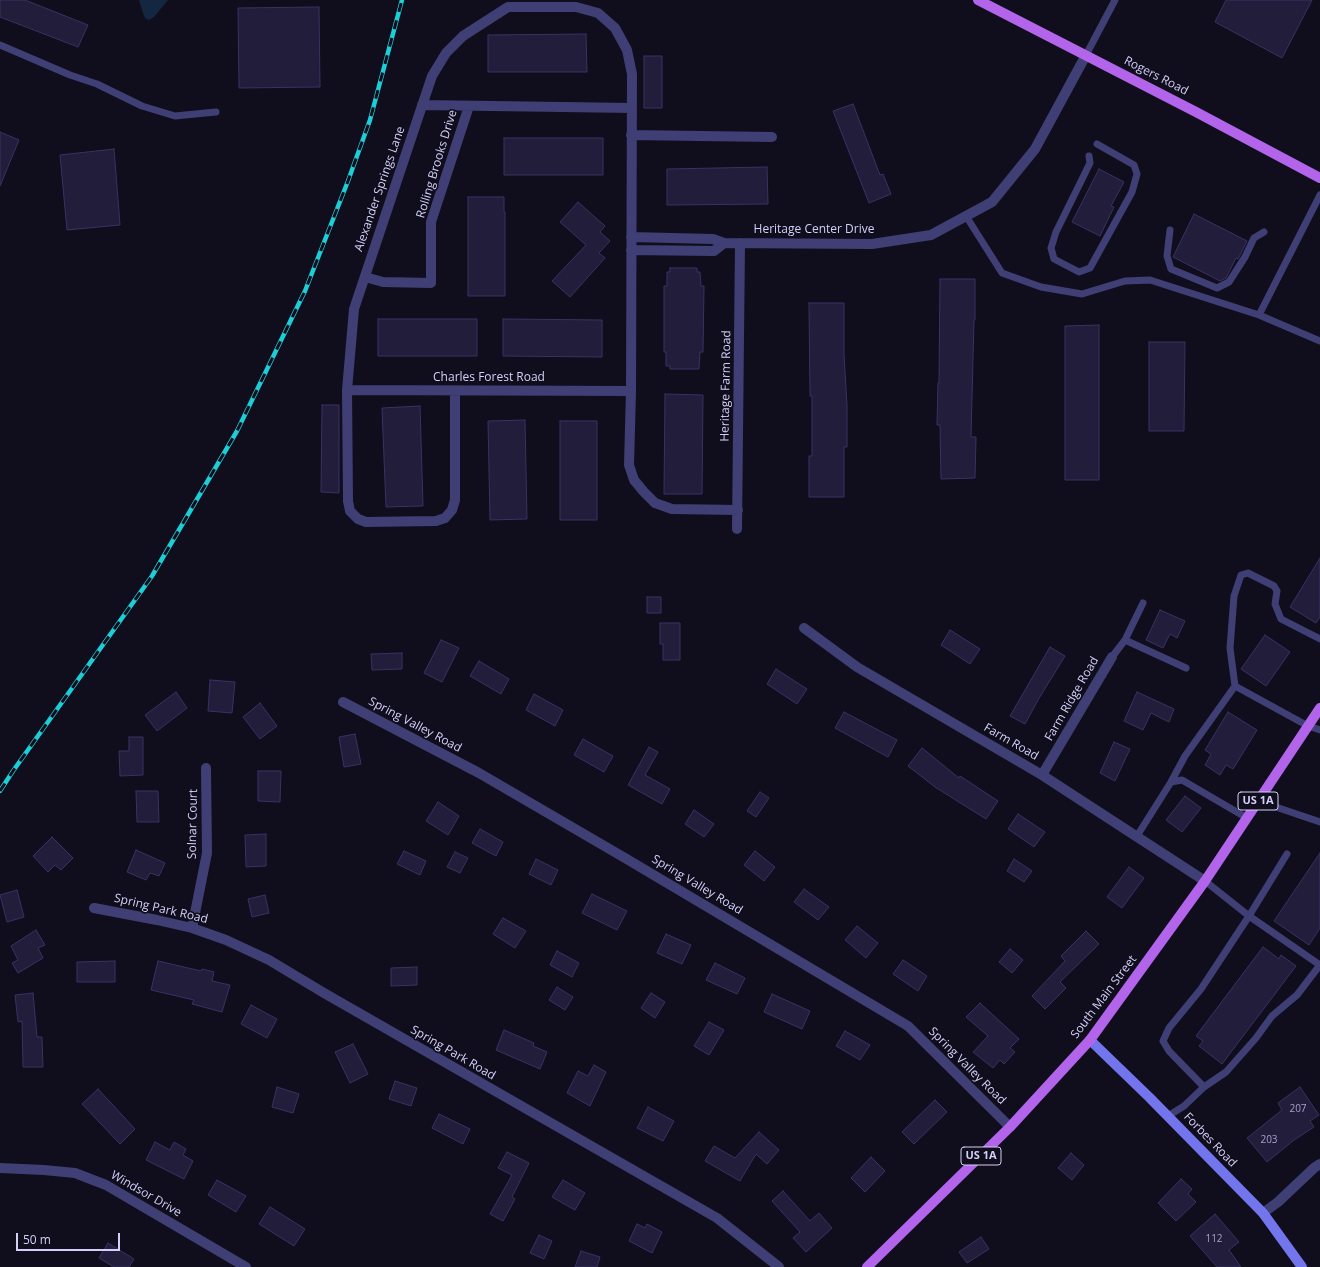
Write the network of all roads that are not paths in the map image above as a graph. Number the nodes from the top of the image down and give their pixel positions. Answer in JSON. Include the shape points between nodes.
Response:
{"nodes":[{"id":1,"x":978,"y":0,"type":"edge"},
{"id":2,"x":1115,"y":0,"type":"edge"},
{"id":3,"x":0,"y":45,"type":"edge"},
{"id":4,"x":1086,"y":55,"type":"junction"},
{"id":5,"x":422,"y":105,"type":"junction"},
{"id":6,"x":469,"y":106,"type":"junction"},
{"id":7,"x":632,"y":108,"type":"junction"},
{"id":8,"x":216,"y":112,"type":"dead end"},
{"id":9,"x":631,"y":135,"type":"junction"},
{"id":10,"x":772,"y":137,"type":"dead end"},
{"id":11,"x":1097,"y":144,"type":"dead end"},
{"id":12,"x":1089,"y":156,"type":"dead end"},
{"id":13,"x":1320,"y":178,"type":"edge"},
{"id":14,"x":1320,"y":195,"type":"edge"},
{"id":15,"x":966,"y":216,"type":"junction"},
{"id":16,"x":1170,"y":230,"type":"dead end"},
{"id":17,"x":1264,"y":232,"type":"dead end"},
{"id":18,"x":631,"y":237,"type":"junction"},
{"id":19,"x":724,"y":243,"type":"junction"},
{"id":20,"x":740,"y":244,"type":"junction"},
{"id":21,"x":631,"y":250,"type":"junction"},
{"id":22,"x":365,"y":277,"type":"junction"},
{"id":23,"x":1259,"y":315,"type":"junction"},
{"id":24,"x":1320,"y":341,"type":"edge"},
{"id":25,"x":347,"y":390,"type":"junction"},
{"id":26,"x":455,"y":391,"type":"junction"},
{"id":27,"x":631,"y":391,"type":"junction"},
{"id":28,"x":738,"y":510,"type":"junction"},
{"id":29,"x":738,"y":529,"type":"dead end"},
{"id":30,"x":1144,"y":603,"type":"dead end"},
{"id":31,"x":804,"y":628,"type":"dead end"},
{"id":32,"x":1320,"y":639,"type":"edge"},
{"id":33,"x":1125,"y":640,"type":"junction"},
{"id":34,"x":1112,"y":657,"type":"joint"},
{"id":35,"x":1186,"y":668,"type":"dead end"},
{"id":36,"x":1235,"y":686,"type":"junction"},
{"id":37,"x":344,"y":702,"type":"dead end"},
{"id":38,"x":1320,"y":708,"type":"edge"},
{"id":39,"x":1308,"y":726,"type":"junction"},
{"id":40,"x":1320,"y":730,"type":"edge"},
{"id":41,"x":206,"y":768,"type":"dead end"},
{"id":42,"x":1042,"y":775,"type":"junction"},
{"id":43,"x":1171,"y":782,"type":"junction"},
{"id":44,"x":1258,"y":801,"type":"junction"},
{"id":45,"x":1247,"y":818,"type":"junction"},
{"id":46,"x":1320,"y":822,"type":"edge"},
{"id":47,"x":1137,"y":836,"type":"junction"},
{"id":48,"x":1287,"y":854,"type":"dead end"},
{"id":49,"x":1205,"y":881,"type":"junction"},
{"id":50,"x":94,"y":908,"type":"dead end"},
{"id":51,"x":1249,"y":916,"type":"junction"},
{"id":52,"x":192,"y":928,"type":"junction"},
{"id":53,"x":1320,"y":965,"type":"edge"},
{"id":54,"x":1090,"y":1040,"type":"junction"},
{"id":55,"x":1204,"y":1087,"type":"junction"},
{"id":56,"x":1168,"y":1116,"type":"junction"},
{"id":57,"x":1010,"y":1127,"type":"junction"},
{"id":58,"x":1320,"y":1164,"type":"edge"},
{"id":59,"x":0,"y":1168,"type":"edge"},
{"id":60,"x":1263,"y":1213,"type":"junction"},
{"id":61,"x":246,"y":1267,"type":"edge"},
{"id":62,"x":779,"y":1267,"type":"edge"},
{"id":63,"x":866,"y":1267,"type":"edge"},
{"id":64,"x":1302,"y":1267,"type":"edge"}],
"edges":[{"from":1,"to":4,"type":"main road","name":"Rogers Road"},
{"from":2,"to":4,"type":"lane"},
{"from":3,"to":8,"type":"lane","via":[[149,108],[175,116]]},
{"from":4,"to":13,"type":"main road","name":"Rogers Road"},
{"from":4,"to":15,"type":"street","name":"Heritage Center Drive","via":[[1035,149],[992,202]]},
{"from":5,"to":6,"type":"street","name":"Rolling Brooks Drive"},
{"from":5,"to":7,"type":"street","name":"Alexander Springs Lane","via":[[432,76],[446,53],[463,36],[489,19],[508,7],[576,7],[598,13],[614,28],[627,50],[632,74]]},
{"from":5,"to":22,"type":"street","name":"Alexander Springs Lane"},
{"from":6,"to":7,"type":"street","name":"Rolling Brooks Drive"},
{"from":6,"to":22,"type":"street","name":"Rolling Brooks Drive","via":[[431,222],[431,283],[383,282]]},
{"from":7,"to":9,"type":"street","name":"Alexander Springs Lane"},
{"from":9,"to":10,"type":"street"},
{"from":9,"to":18,"type":"street","name":"Alexander Springs Lane"},
{"from":11,"to":12,"type":"lane","via":[[1134,165],[1137,174],[1132,192],[1090,268],[1079,272],[1054,260],[1051,248],[1056,232],[1090,163]]},
{"from":14,"to":23,"type":"lane"},
{"from":15,"to":20,"type":"street","name":"Heritage Center Drive","via":[[931,235],[872,244]]},
{"from":15,"to":23,"type":"lane","via":[[1002,273],[1041,287],[1082,294],[1125,281],[1150,280]]},
{"from":16,"to":17,"type":"lane","via":[[1167,256],[1171,269],[1217,288],[1229,282],[1254,238]]},
{"from":18,"to":19,"type":"street","via":[[712,239]]},
{"from":18,"to":21,"type":"street","name":"Alexander Springs Lane"},
{"from":19,"to":20,"type":"street"},
{"from":19,"to":21,"type":"street","via":[[714,251]]},
{"from":20,"to":28,"type":"street","name":"Heritage Farm Road"},
{"from":21,"to":27,"type":"street","name":"Alexander Springs Lane"},
{"from":22,"to":25,"type":"street","name":"Alexander Springs Lane","via":[[354,309]]},
{"from":23,"to":24,"type":"lane"},
{"from":25,"to":26,"type":"street","name":"Charles Forest Road"},
{"from":25,"to":26,"type":"street","name":"Alexander Springs Lane","via":[[350,511],[358,520],[366,522],[436,521],[445,518],[452,510]]},
{"from":26,"to":27,"type":"street","name":"Charles Forest Road"},
{"from":27,"to":28,"type":"street","name":"Alexander Springs Lane","via":[[629,465],[634,480],[644,492],[655,502],[672,509]]},
{"from":28,"to":29,"type":"street","name":"Heritage Farm Road"},
{"from":30,"to":33,"type":"lane"},
{"from":31,"to":42,"type":"street","name":"Farm Road","via":[[856,667]]},
{"from":32,"to":36,"type":"lane","via":[[1281,619],[1275,604],[1277,591],[1274,586],[1248,573],[1241,575],[1234,596],[1230,648]]},
{"from":33,"to":34,"type":"lane"},
{"from":33,"to":35,"type":"lane"},
{"from":34,"to":42,"type":"street","name":"Farm Ridge Road"},
{"from":36,"to":39,"type":"lane"},
{"from":36,"to":43,"type":"lane","via":[[1185,756]]},
{"from":37,"to":57,"type":"street","name":"Spring Valley Road","via":[[486,777],[908,1026]]},
{"from":38,"to":39,"type":"main road","name":"South Main Street","number":"US 1A"},
{"from":39,"to":40,"type":"lane"},
{"from":39,"to":44,"type":"main road","name":"South Main Street","number":"US 1A"},
{"from":41,"to":52,"type":"street","name":"Solnar Court","via":[[207,853]]},
{"from":42,"to":47,"type":"street","name":"Farm Road"},
{"from":43,"to":45,"type":"lane","via":[[1182,780]]},
{"from":43,"to":47,"type":"lane"},
{"from":44,"to":45,"type":"main road","name":"South Main Street","number":"US 1A"},
{"from":44,"to":46,"type":"lane"},
{"from":45,"to":49,"type":"main road","name":"South Main Street","number":"US 1A"},
{"from":47,"to":49,"type":"street","name":"Farm Road"},
{"from":48,"to":51,"type":"lane"},
{"from":49,"to":51,"type":"lane"},
{"from":49,"to":54,"type":"main road","name":"South Main Street","number":"US 1A"},
{"from":50,"to":52,"type":"street","name":"Spring Park Road"},
{"from":51,"to":53,"type":"lane"},
{"from":51,"to":55,"type":"lane","via":[[1163,1041],[1169,1051]]},
{"from":52,"to":62,"type":"street","name":"Spring Park Road","via":[[269,960],[717,1218]]},
{"from":53,"to":55,"type":"lane","via":[[1297,995],[1272,1016],[1226,1072]]},
{"from":54,"to":56,"type":"street","name":"Forbes Road"},
{"from":54,"to":57,"type":"main road","name":"South Main Street","number":"US 1A"},
{"from":55,"to":56,"type":"lane","via":[[1184,1106]]},
{"from":56,"to":60,"type":"street","name":"Forbes Road"},
{"from":57,"to":63,"type":"main road","name":"South Main Street","number":"US 1A"},
{"from":58,"to":60,"type":"street"},
{"from":59,"to":61,"type":"street","name":"Windsor Drive","via":[[75,1174],[106,1185]]},
{"from":60,"to":64,"type":"street","name":"Forbes Road"}]}
